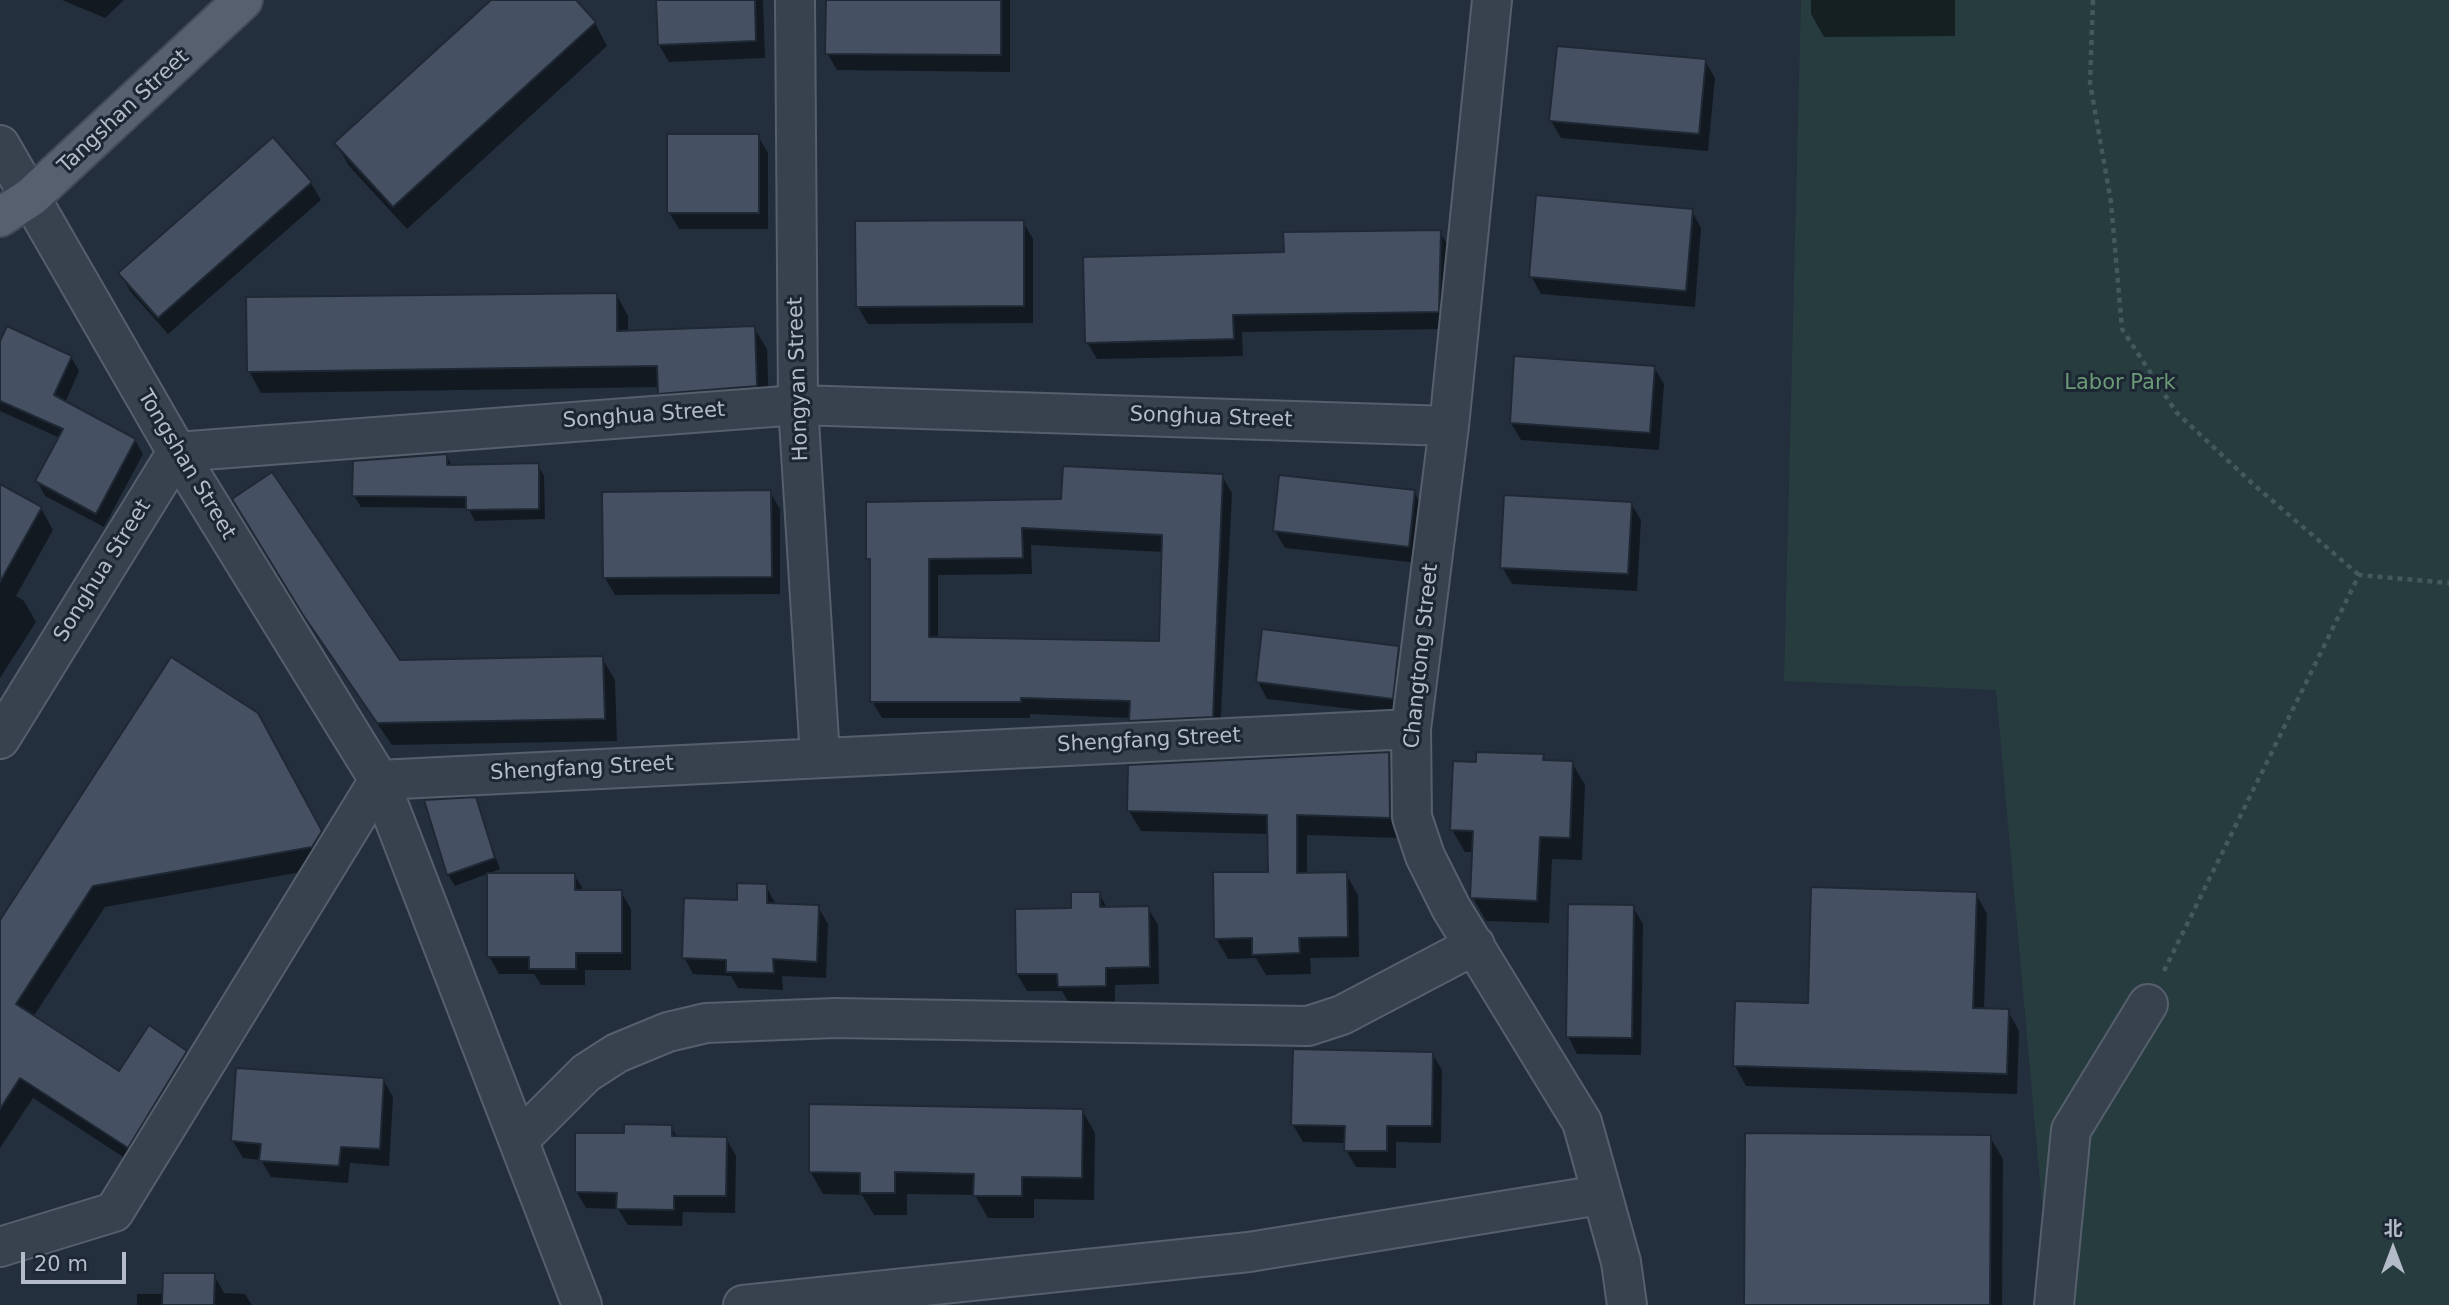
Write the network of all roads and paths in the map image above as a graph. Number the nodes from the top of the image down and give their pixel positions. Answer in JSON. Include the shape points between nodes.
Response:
{"nodes":[{"id":1,"x":243,"y":0,"type":"edge"},
{"id":2,"x":795,"y":0,"type":"edge"},
{"id":3,"x":1492,"y":0,"type":"edge"},
{"id":4,"x":2093,"y":0,"type":"edge"},
{"id":5,"x":0,"y":145,"type":"edge"},
{"id":6,"x":16,"y":207,"type":"edge"},
{"id":7,"x":798,"y":405,"type":"junction"},
{"id":8,"x":1450,"y":426,"type":"junction"},
{"id":9,"x":177,"y":452,"type":"junction"},
{"id":10,"x":2360,"y":575,"type":"junction"},
{"id":11,"x":2449,"y":583,"type":"edge"},
{"id":12,"x":1411,"y":729,"type":"junction"},
{"id":13,"x":0,"y":739,"type":"edge"},
{"id":14,"x":820,"y":757,"type":"junction"},
{"id":15,"x":379,"y":780,"type":"junction"},
{"id":16,"x":1475,"y":945,"type":"junction"},
{"id":17,"x":2148,"y":1004,"type":"joint"},
{"id":18,"x":519,"y":1140,"type":"junction"},
{"id":19,"x":1600,"y":1195,"type":"junction"},
{"id":20,"x":0,"y":1247,"type":"edge"},
{"id":21,"x":582,"y":1305,"type":"edge"},
{"id":22,"x":743,"y":1305,"type":"edge"},
{"id":23,"x":1627,"y":1305,"type":"edge"},
{"id":24,"x":2054,"y":1305,"type":"edge"}],
"edges":[{"from":1,"to":6,"type":"main road","name":"Tangshan Street"},
{"from":2,"to":7,"type":"street","name":"Hongyan Street"},
{"from":3,"to":8,"type":"street","name":"Changtong Street"},
{"from":4,"to":10,"type":"path","via":[[2090,83],[2111,202],[2122,329],[2176,412]]},
{"from":5,"to":6,"type":"street","name":"Tongshan Street"},
{"from":6,"to":9,"type":"street","name":"Tongshan Street"},
{"from":7,"to":8,"type":"street","name":"Songhua Street"},
{"from":7,"to":9,"type":"street","name":"Songhua Street"},
{"from":7,"to":14,"type":"street","name":"Hongyan Street"},
{"from":8,"to":12,"type":"street","name":"Changtong Street"},
{"from":9,"to":13,"type":"street","name":"Songhua Street"},
{"from":9,"to":15,"type":"street","name":"Tongshan Street"},
{"from":10,"to":11,"type":"path"},
{"from":10,"to":17,"type":"path"},
{"from":12,"to":14,"type":"street","name":"Shengfang Street"},
{"from":12,"to":16,"type":"street","name":"Changtong Street","via":[[1412,817],[1425,856]]},
{"from":14,"to":15,"type":"street","name":"Shengfang Street"},
{"from":15,"to":18,"type":"street","name":"Tongshan Street"},
{"from":15,"to":20,"type":"street","via":[[114,1212]]},
{"from":16,"to":18,"type":"street","via":[[1342,1015],[1308,1026],[835,1018],[706,1023],[668,1032],[617,1053],[586,1073]]},
{"from":16,"to":19,"type":"street","name":"Changtong Street","via":[[1582,1122],[1599,1176]]},
{"from":17,"to":24,"type":"street","via":[[2071,1130]]},
{"from":18,"to":21,"type":"street","name":"Tongshan Street"},
{"from":19,"to":22,"type":"street","via":[[1249,1252]]},
{"from":19,"to":23,"type":"street","name":"Changtong Street","via":[[1621,1262]]}]}
